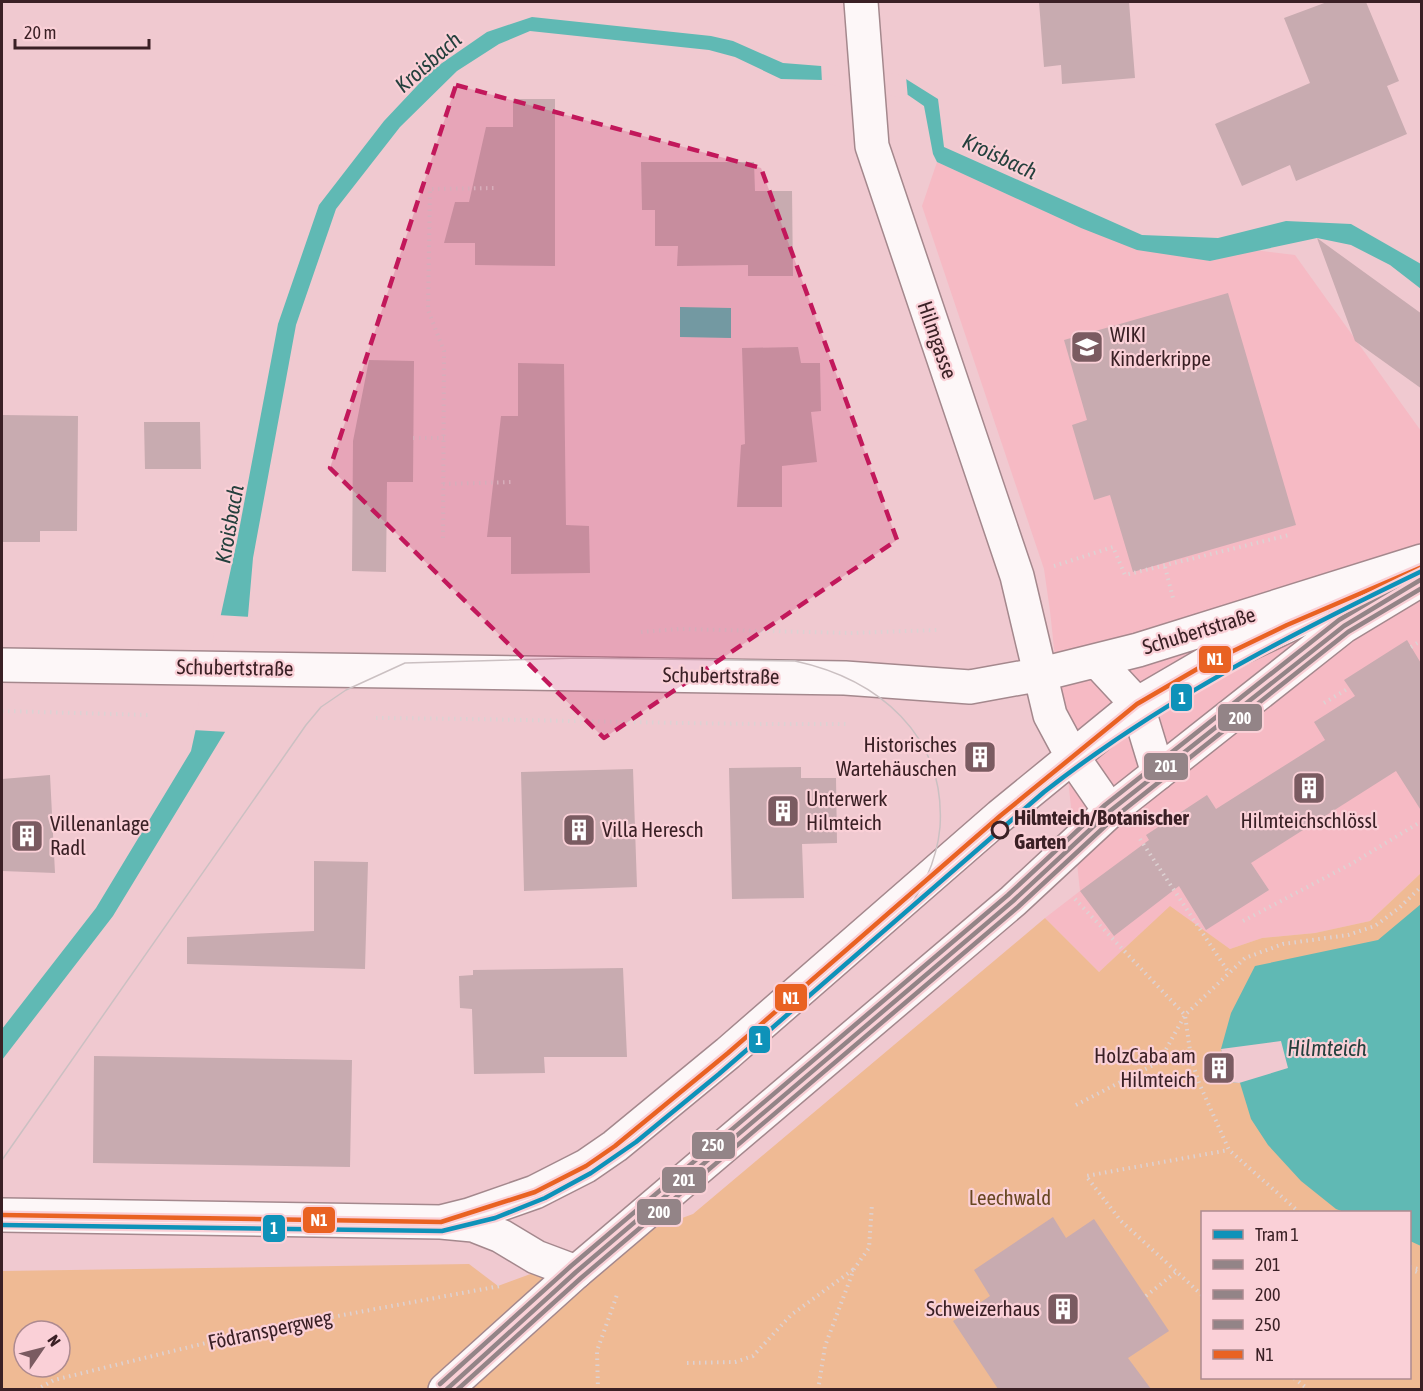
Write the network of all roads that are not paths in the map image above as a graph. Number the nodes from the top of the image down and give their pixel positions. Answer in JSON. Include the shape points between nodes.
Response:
{"nodes":[{"id":1,"x":861,"y":2,"type":"edge"},
{"id":2,"x":1422,"y":561,"type":"edge"},
{"id":3,"x":1422,"y":567,"type":"edge"},
{"id":4,"x":1422,"y":579,"type":"edge"},
{"id":5,"x":1097,"y":661,"type":"junction"},
{"id":6,"x":2,"y":665,"type":"edge"},
{"id":7,"x":1042,"y":674,"type":"junction"},
{"id":8,"x":1137,"y":704,"type":"junction"},
{"id":9,"x":1072,"y":756,"type":"junction"},
{"id":10,"x":1158,"y":773,"type":"junction"},
{"id":11,"x":1122,"y":821,"type":"junction"},
{"id":12,"x":2,"y":1215,"type":"edge"},
{"id":13,"x":441,"y":1222,"type":"junction"},
{"id":14,"x":576,"y":1272,"type":"junction"},
{"id":15,"x":445,"y":1389,"type":"edge"}],
"edges":[{"from":1,"to":7,"type":"street","name":"Hilmgasse","via":[[872,146],[1017,576]]},
{"from":2,"to":5,"type":"street","name":"Schubertstraße"},
{"from":3,"to":8,"type":"street","via":[[1287,625],[1204,665]]},
{"from":4,"to":10,"type":"street","via":[[1344,626]]},
{"from":5,"to":7,"type":"street","name":"Schubertstraße"},
{"from":5,"to":8,"type":"street"},
{"from":6,"to":7,"type":"street","name":"Schubertstraße","via":[[845,678],[970,687]]},
{"from":7,"to":9,"type":"street","name":"Hilmgasse","via":[[1050,715]]},
{"from":8,"to":9,"type":"street"},
{"from":8,"to":10,"type":"street"},
{"from":9,"to":11,"type":"street","name":"Hilmgasse"},
{"from":9,"to":13,"type":"street","via":[[615,1146],[535,1192]]},
{"from":10,"to":11,"type":"street"},
{"from":11,"to":14,"type":"street","via":[[1013,901]]},
{"from":12,"to":13,"type":"street"},
{"from":13,"to":14,"type":"street","via":[[473,1225]]},
{"from":14,"to":15,"type":"street"}]}
